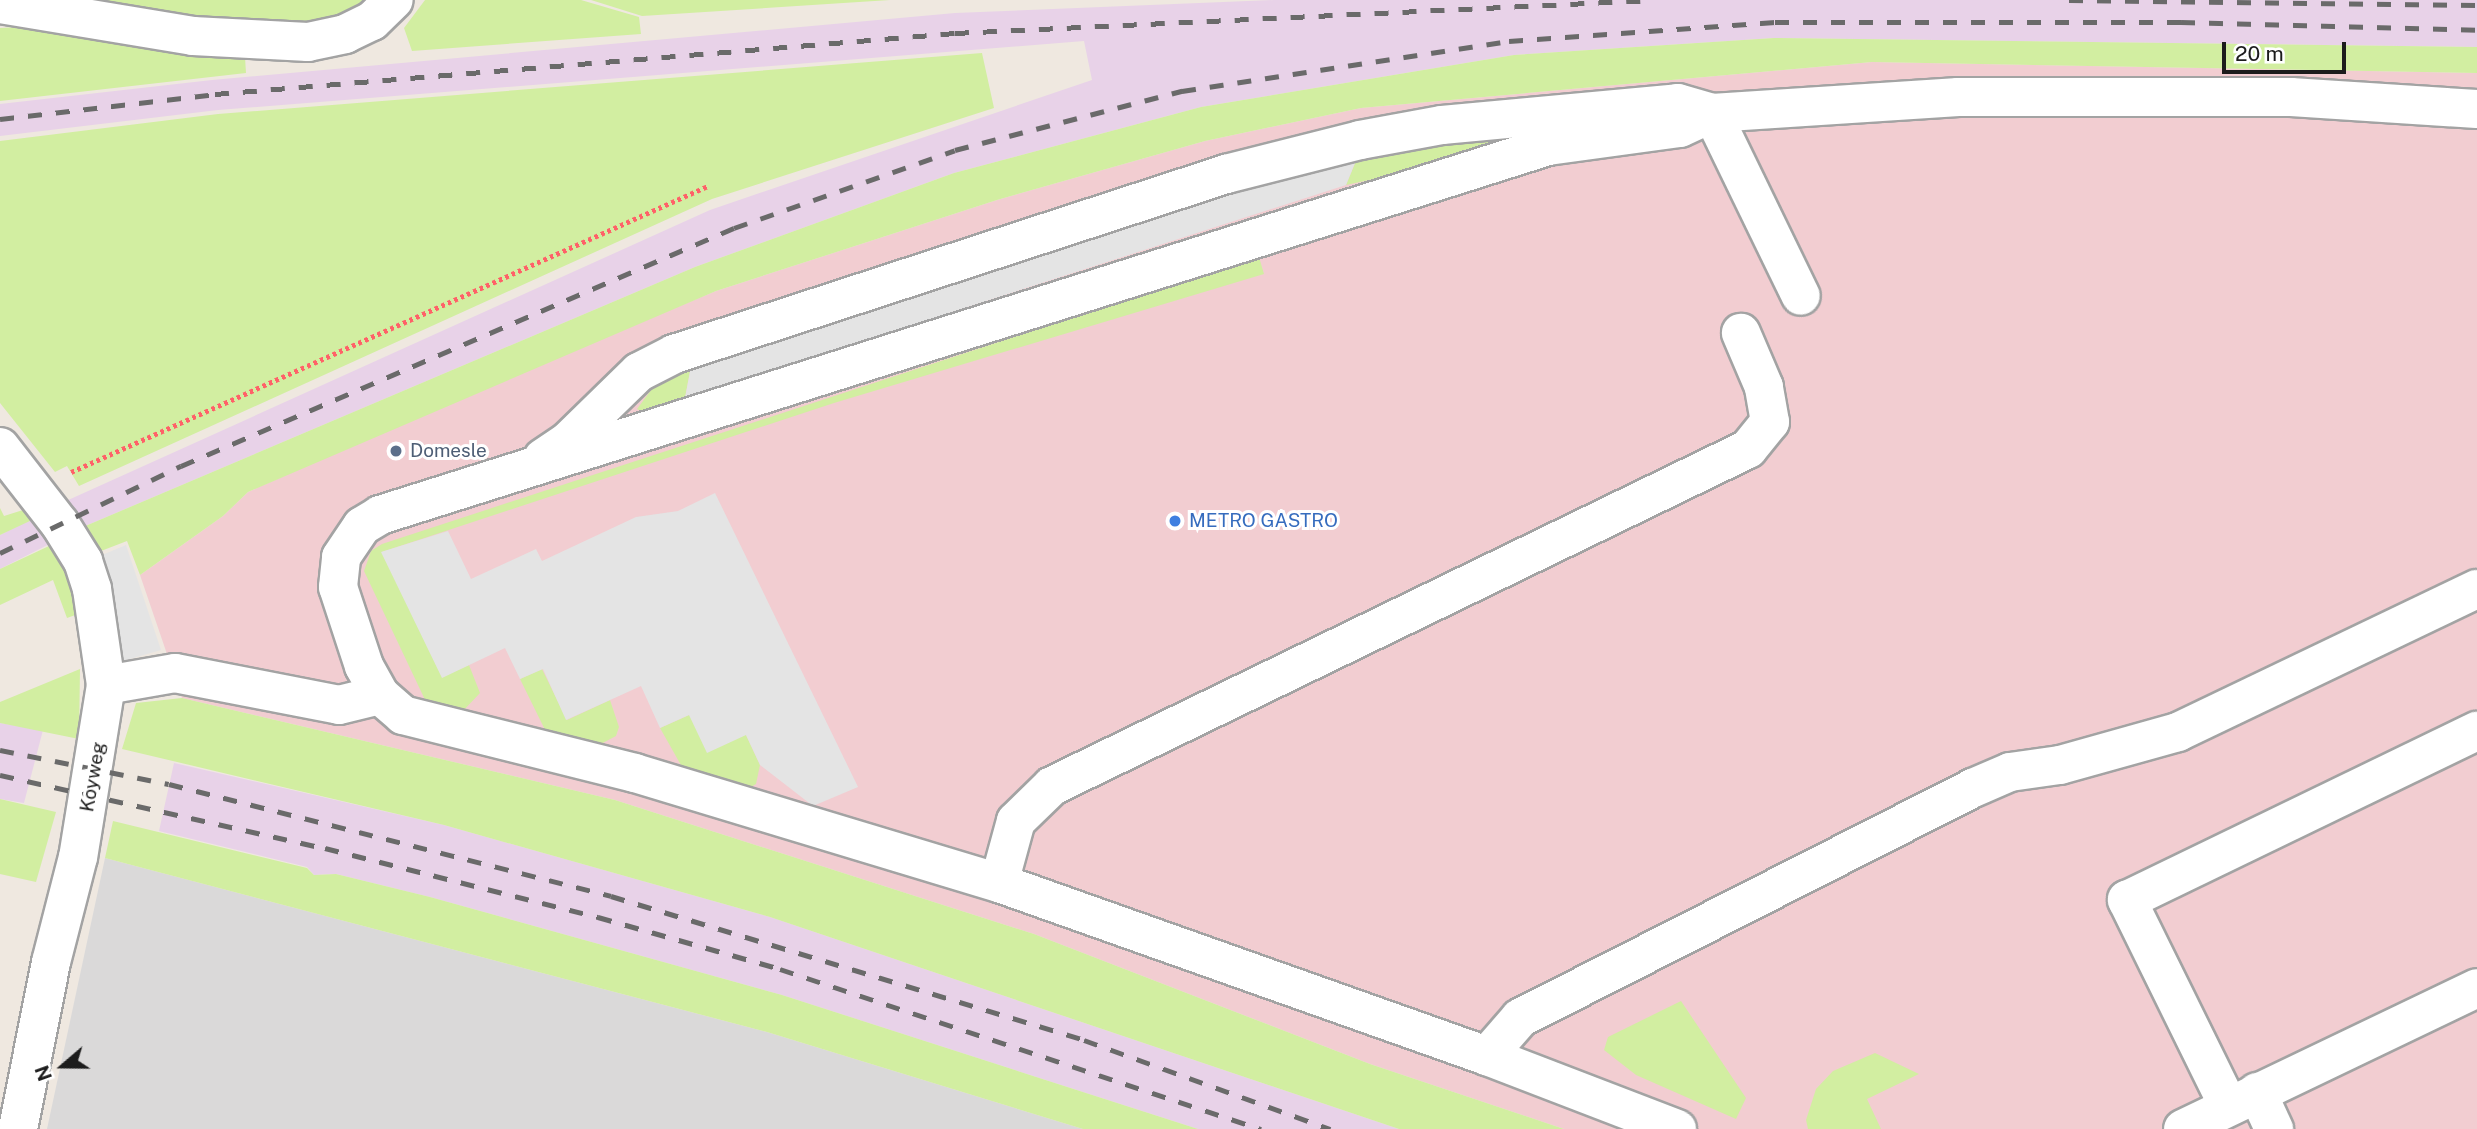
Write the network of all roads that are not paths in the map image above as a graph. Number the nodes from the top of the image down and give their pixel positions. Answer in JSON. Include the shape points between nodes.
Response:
{"nodes":[{"id":1,"x":394,"y":0,"type":"edge"},
{"id":2,"x":0,"y":4,"type":"edge"},
{"id":3,"x":2477,"y":109,"type":"edge"},
{"id":4,"x":1712,"y":113,"type":"junction"},
{"id":5,"x":1801,"y":296,"type":"dead end"},
{"id":6,"x":1741,"y":332,"type":"dead end"},
{"id":7,"x":0,"y":447,"type":"edge"},
{"id":8,"x":519,"y":474,"type":"junction"},
{"id":9,"x":2477,"y":589,"type":"edge"},
{"id":10,"x":106,"y":685,"type":"junction"},
{"id":11,"x":380,"y":695,"type":"junction"},
{"id":12,"x":2477,"y":731,"type":"edge"},
{"id":13,"x":999,"y":883,"type":"junction"},
{"id":14,"x":2477,"y":988,"type":"edge"},
{"id":15,"x":1487,"y":1056,"type":"junction"},
{"id":16,"x":2242,"y":1099,"type":"junction"},
{"id":17,"x":18,"y":1129,"type":"edge"},
{"id":18,"x":1677,"y":1129,"type":"edge"},
{"id":19,"x":2183,"y":1129,"type":"edge"},
{"id":20,"x":2274,"y":1129,"type":"edge"}],
"edges":[{"from":1,"to":2,"type":"street","via":[[372,21],[345,34],[308,42],[193,36]]},
{"from":3,"to":4,"type":"street","via":[[2291,97],[1958,97]]},
{"from":4,"to":5,"type":"street"},
{"from":4,"to":8,"type":"street","via":[[1680,128],[1548,146]]},
{"from":4,"to":8,"type":"street","via":[[1678,103],[1442,125],[1360,140],[1226,174],[674,354],[639,372],[568,441]]},
{"from":6,"to":13,"type":"street","via":[[1764,387],[1770,422],[1748,449],[1052,786],[1016,821]]},
{"from":7,"to":10,"type":"street","name":"Koyweg","via":[[83,561],[92,589]]},
{"from":8,"to":11,"type":"street","via":[[380,515],[362,526],[349,543],[341,557],[338,587],[364,666]]},
{"from":9,"to":15,"type":"street","via":[[2178,732],[2060,765],[2010,772],[1973,788],[1520,1018]]},
{"from":10,"to":11,"type":"street","via":[[176,673],[340,705]]},
{"from":10,"to":17,"type":"street","name":"Koyweg","via":[[78,857],[51,962]]},
{"from":11,"to":13,"type":"street","via":[[403,715],[635,773]]},
{"from":12,"to":16,"type":"street","via":[[2126,900]]},
{"from":13,"to":15,"type":"street"},
{"from":14,"to":16,"type":"street"},
{"from":15,"to":18,"type":"street"},
{"from":16,"to":19,"type":"street"},
{"from":16,"to":20,"type":"street"}]}
